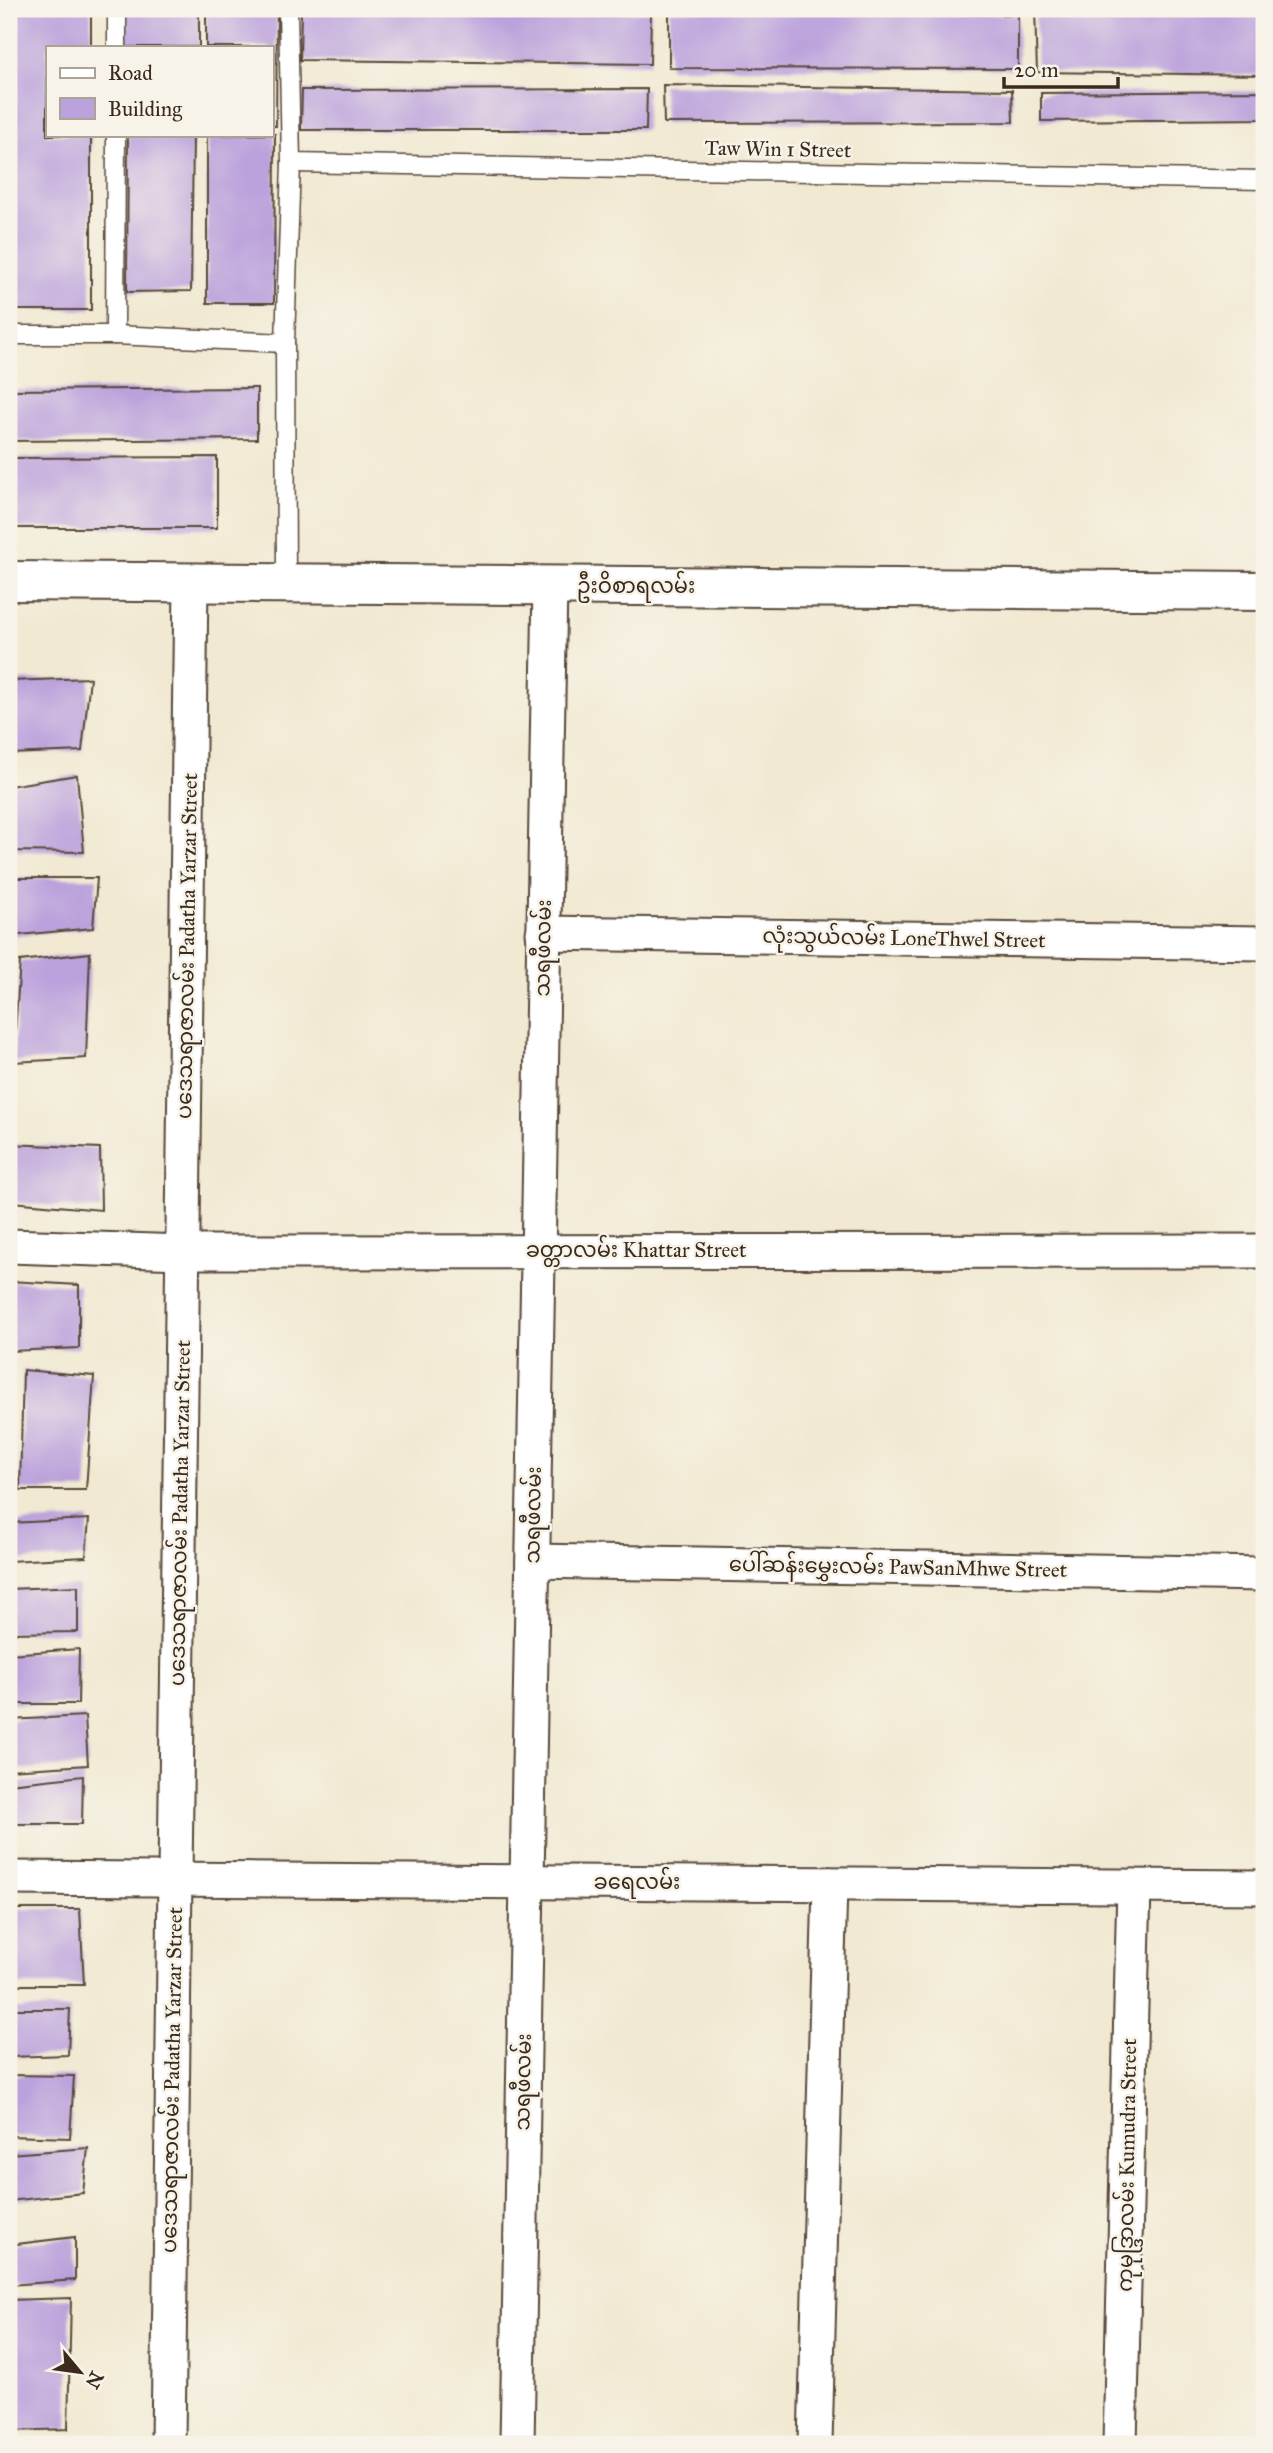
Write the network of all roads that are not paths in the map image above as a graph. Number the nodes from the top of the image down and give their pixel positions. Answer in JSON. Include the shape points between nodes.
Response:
{"nodes":[{"id":1,"x":117,"y":9,"type":"edge"},
{"id":2,"x":288,"y":9,"type":"edge"},
{"id":3,"x":117,"y":46,"type":"edge"},
{"id":4,"x":116,"y":136,"type":"edge"},
{"id":5,"x":291,"y":163,"type":"junction"},
{"id":6,"x":1264,"y":180,"type":"edge"},
{"id":7,"x":9,"y":335,"type":"edge"},
{"id":8,"x":115,"y":335,"type":"junction"},
{"id":9,"x":285,"y":343,"type":"junction"},
{"id":10,"x":9,"y":581,"type":"edge"},
{"id":11,"x":191,"y":582,"type":"junction"},
{"id":12,"x":286,"y":582,"type":"junction"},
{"id":13,"x":550,"y":585,"type":"junction"},
{"id":14,"x":1264,"y":591,"type":"edge"},
{"id":15,"x":543,"y":933,"type":"junction"},
{"id":16,"x":1264,"y":943,"type":"edge"},
{"id":17,"x":9,"y":1245,"type":"edge"},
{"id":18,"x":538,"y":1250,"type":"junction"},
{"id":19,"x":1264,"y":1251,"type":"edge"},
{"id":20,"x":183,"y":1252,"type":"junction"},
{"id":21,"x":533,"y":1561,"type":"junction"},
{"id":22,"x":1264,"y":1574,"type":"edge"},
{"id":23,"x":9,"y":1878,"type":"edge"},
{"id":24,"x":175,"y":1879,"type":"junction"},
{"id":25,"x":527,"y":1881,"type":"junction"},
{"id":26,"x":830,"y":1884,"type":"junction"},
{"id":27,"x":1133,"y":1886,"type":"junction"},
{"id":28,"x":1264,"y":1887,"type":"edge"},
{"id":29,"x":168,"y":2444,"type":"edge"},
{"id":30,"x":517,"y":2444,"type":"edge"},
{"id":31,"x":815,"y":2444,"type":"edge"},
{"id":32,"x":1120,"y":2444,"type":"edge"}],
"edges":[{"from":1,"to":3,"type":"lane"},
{"from":2,"to":5,"type":"lane"},
{"from":4,"to":8,"type":"lane"},
{"from":5,"to":6,"type":"lane","name":"Taw Win 1 Street"},
{"from":5,"to":9,"type":"lane"},
{"from":7,"to":8,"type":"lane"},
{"from":8,"to":9,"type":"lane"},
{"from":9,"to":12,"type":"lane"},
{"from":10,"to":11,"type":"main road","name":"ဦးဝိစာရလမ်း"},
{"from":11,"to":12,"type":"main road","name":"ဦးဝိစာရလမ်း"},
{"from":11,"to":20,"type":"street","name":"ပဒေသရာဇာလမ်း Padatha Yarzar Street"},
{"from":12,"to":13,"type":"main road","name":"ဦးဝိစာရလမ်း"},
{"from":13,"to":14,"type":"main road","name":"ဦးဝိစာရလမ်း"},
{"from":13,"to":15,"type":"street","name":"သရဖီလမ်း"},
{"from":15,"to":16,"type":"street","name":"လုံးသွယ်လမ်း LoneThwel Street"},
{"from":15,"to":18,"type":"street","name":"သရဖီလမ်း"},
{"from":17,"to":20,"type":"street","name":"ခတ္တာလမ်း Khattar Street"},
{"from":18,"to":19,"type":"street","name":"ခတ္တာလမ်း Khattar Street"},
{"from":18,"to":20,"type":"street","name":"ခတ္တာလမ်း Khattar Street"},
{"from":18,"to":21,"type":"street","name":"သရဖီလမ်း"},
{"from":20,"to":24,"type":"street","name":"ပဒေသရာဇာလမ်း Padatha Yarzar Street"},
{"from":21,"to":22,"type":"street","name":"ပေါ်ဆန်းမွှေးလမ်း PawSanMhwe Street"},
{"from":21,"to":25,"type":"street","name":"သရဖီလမ်း"},
{"from":23,"to":24,"type":"street","name":"ခရေလမ်း"},
{"from":24,"to":25,"type":"street","name":"ခရေလမ်း"},
{"from":24,"to":29,"type":"street","name":"ပဒေသရာဇာလမ်း Padatha Yarzar Street"},
{"from":25,"to":26,"type":"street","name":"ခရေလမ်း"},
{"from":25,"to":30,"type":"street","name":"သရဖီလမ်း"},
{"from":26,"to":27,"type":"street","name":"ခရေလမ်း"},
{"from":26,"to":31,"type":"street"},
{"from":27,"to":28,"type":"street","name":"ခရေလမ်း"},
{"from":27,"to":32,"type":"street","name":"ကုမုဒ္ဒြာလမ်း Kumudra Street"}]}
